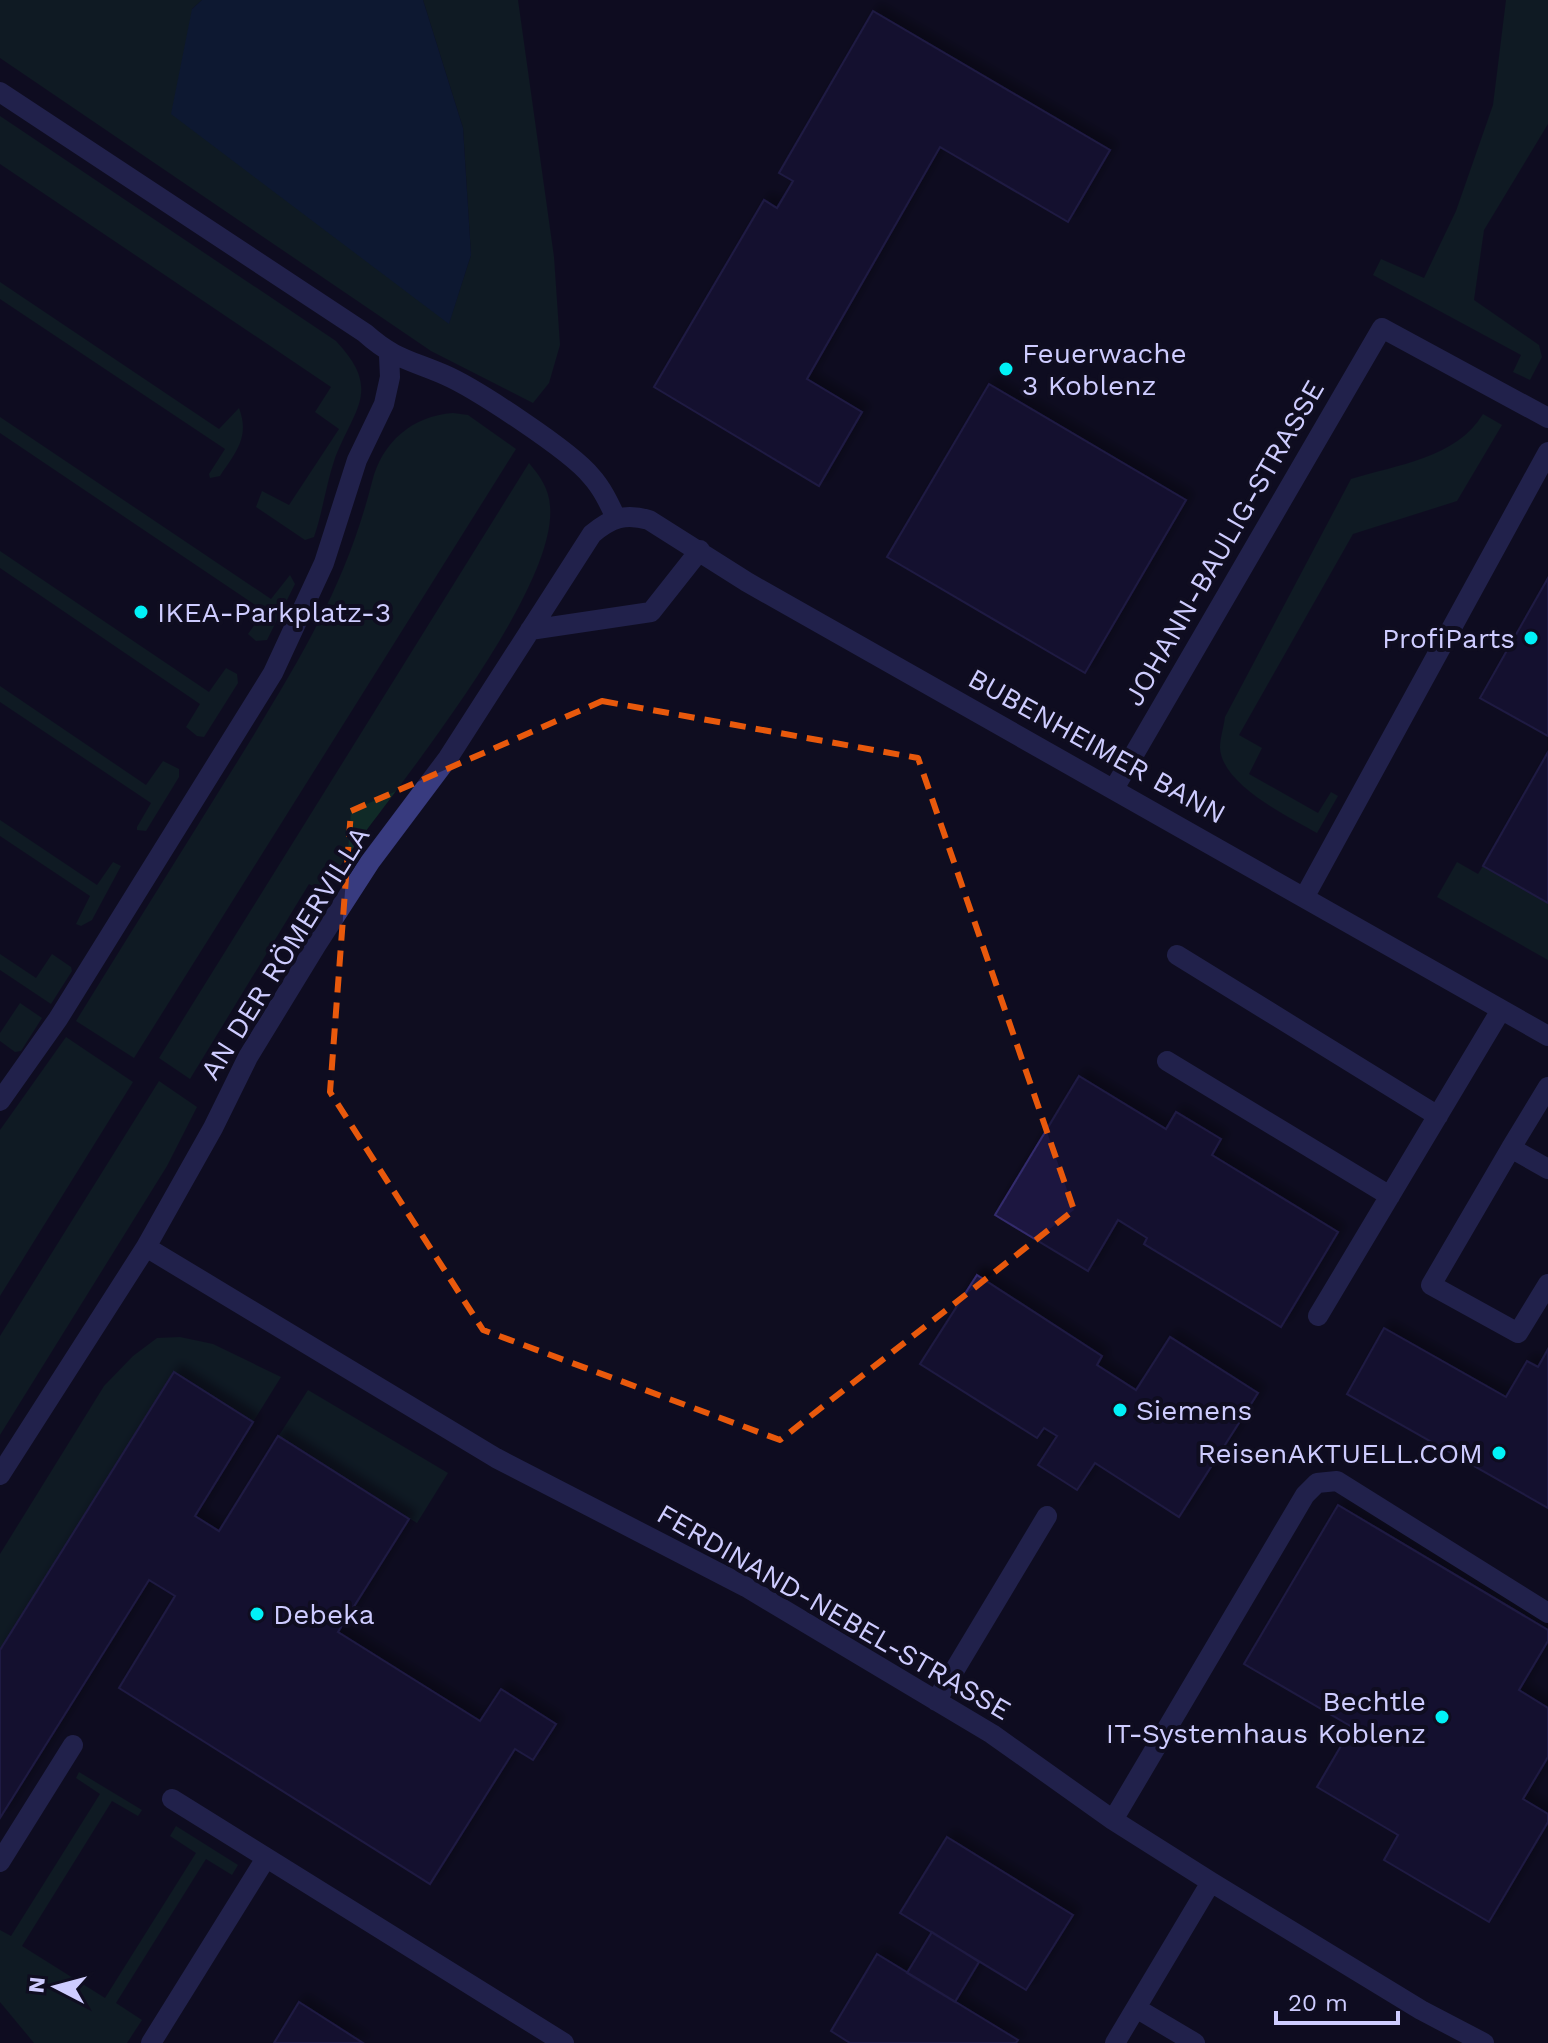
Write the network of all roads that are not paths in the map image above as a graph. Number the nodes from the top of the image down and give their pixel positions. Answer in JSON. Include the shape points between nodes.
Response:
{"nodes":[{"id":1,"x":0,"y":92,"type":"edge"},
{"id":2,"x":389,"y":355,"type":"junction"},
{"id":3,"x":1548,"y":418,"type":"edge"},
{"id":4,"x":1548,"y":452,"type":"edge"},
{"id":5,"x":616,"y":518,"type":"junction"},
{"id":6,"x":700,"y":550,"type":"junction"},
{"id":7,"x":530,"y":630,"type":"junction"},
{"id":8,"x":1115,"y":787,"type":"junction"},
{"id":9,"x":1305,"y":896,"type":"junction"},
{"id":10,"x":1177,"y":955,"type":"dead end"},
{"id":11,"x":1501,"y":1010,"type":"junction"},
{"id":12,"x":1548,"y":1036,"type":"edge"},
{"id":13,"x":1167,"y":1061,"type":"dead end"},
{"id":14,"x":1548,"y":1087,"type":"edge"},
{"id":15,"x":0,"y":1101,"type":"edge"},
{"id":16,"x":1438,"y":1116,"type":"junction"},
{"id":17,"x":1511,"y":1148,"type":"junction"},
{"id":18,"x":1548,"y":1169,"type":"edge"},
{"id":19,"x":1390,"y":1196,"type":"junction"},
{"id":20,"x":146,"y":1247,"type":"junction"},
{"id":21,"x":1548,"y":1284,"type":"edge"},
{"id":22,"x":1318,"y":1316,"type":"dead end"},
{"id":23,"x":0,"y":1475,"type":"edge"},
{"id":24,"x":1047,"y":1516,"type":"dead end"},
{"id":25,"x":1548,"y":1613,"type":"edge"},
{"id":26,"x":936,"y":1701,"type":"junction"},
{"id":27,"x":73,"y":1745,"type":"dead end"},
{"id":28,"x":172,"y":1799,"type":"dead end"},
{"id":29,"x":1113,"y":1820,"type":"junction"},
{"id":30,"x":266,"y":1858,"type":"junction"},
{"id":31,"x":0,"y":1862,"type":"edge"},
{"id":32,"x":1211,"y":1882,"type":"junction"},
{"id":33,"x":1136,"y":2008,"type":"junction"},
{"id":34,"x":537,"y":2036,"type":"edge"},
{"id":35,"x":151,"y":2043,"type":"edge"},
{"id":36,"x":564,"y":2043,"type":"edge"},
{"id":37,"x":1115,"y":2043,"type":"edge"},
{"id":38,"x":1195,"y":2043,"type":"edge"},
{"id":39,"x":1484,"y":2043,"type":"edge"}],
"edges":[{"from":1,"to":2,"type":"street","via":[[365,333]]},
{"from":2,"to":5,"type":"street","via":[[447,376],[537,433],[590,473]]},
{"from":2,"to":15,"type":"street","via":[[384,404],[357,460],[324,563],[273,673],[58,1019]]},
{"from":3,"to":8,"type":"street","name":"JOHANN-BAULIG-STRASSE","via":[[1382,328]]},
{"from":4,"to":9,"type":"street"},
{"from":5,"to":6,"type":"street","name":"BUBENHEIMER BANN","via":[[649,520]]},
{"from":5,"to":7,"type":"street","name":"AN DER RÖMERVILLA","via":[[592,534]]},
{"from":6,"to":7,"type":"street","via":[[651,612]]},
{"from":6,"to":8,"type":"street","name":"BUBENHEIMER BANN","via":[[747,582]]},
{"from":7,"to":20,"type":"street","name":"AN DER RÖMERVILLA","via":[[317,944],[248,1057]]},
{"from":8,"to":9,"type":"street","name":"BUBENHEIMER BANN"},
{"from":9,"to":11,"type":"street","name":"BUBENHEIMER BANN"},
{"from":10,"to":16,"type":"street"},
{"from":11,"to":12,"type":"street","name":"BUBENHEIMER BANN"},
{"from":11,"to":16,"type":"street"},
{"from":13,"to":19,"type":"street"},
{"from":14,"to":17,"type":"street"},
{"from":16,"to":19,"type":"street"},
{"from":17,"to":18,"type":"street"},
{"from":17,"to":21,"type":"street","via":[[1431,1285],[1518,1333]]},
{"from":19,"to":22,"type":"street"},
{"from":20,"to":23,"type":"street","name":"AN DER RÖMERVILLA"},
{"from":20,"to":26,"type":"street","name":"FERDINAND-NEBEL-STRASSE","via":[[496,1458],[704,1564]]},
{"from":24,"to":26,"type":"street"},
{"from":25,"to":29,"type":"street","via":[[1337,1481],[1317,1483],[1305,1495]]},
{"from":26,"to":29,"type":"street","name":"FERDINAND-NEBEL-STRASSE"},
{"from":27,"to":31,"type":"street"},
{"from":28,"to":30,"type":"street"},
{"from":29,"to":32,"type":"street","name":"FERDINAND-NEBEL-STRASSE"},
{"from":30,"to":34,"type":"street"},
{"from":30,"to":35,"type":"street"},
{"from":32,"to":33,"type":"street"},
{"from":32,"to":39,"type":"street","name":"FERDINAND-NEBEL-STRASSE"},
{"from":33,"to":37,"type":"street"},
{"from":33,"to":38,"type":"street"},
{"from":34,"to":36,"type":"street"}]}
